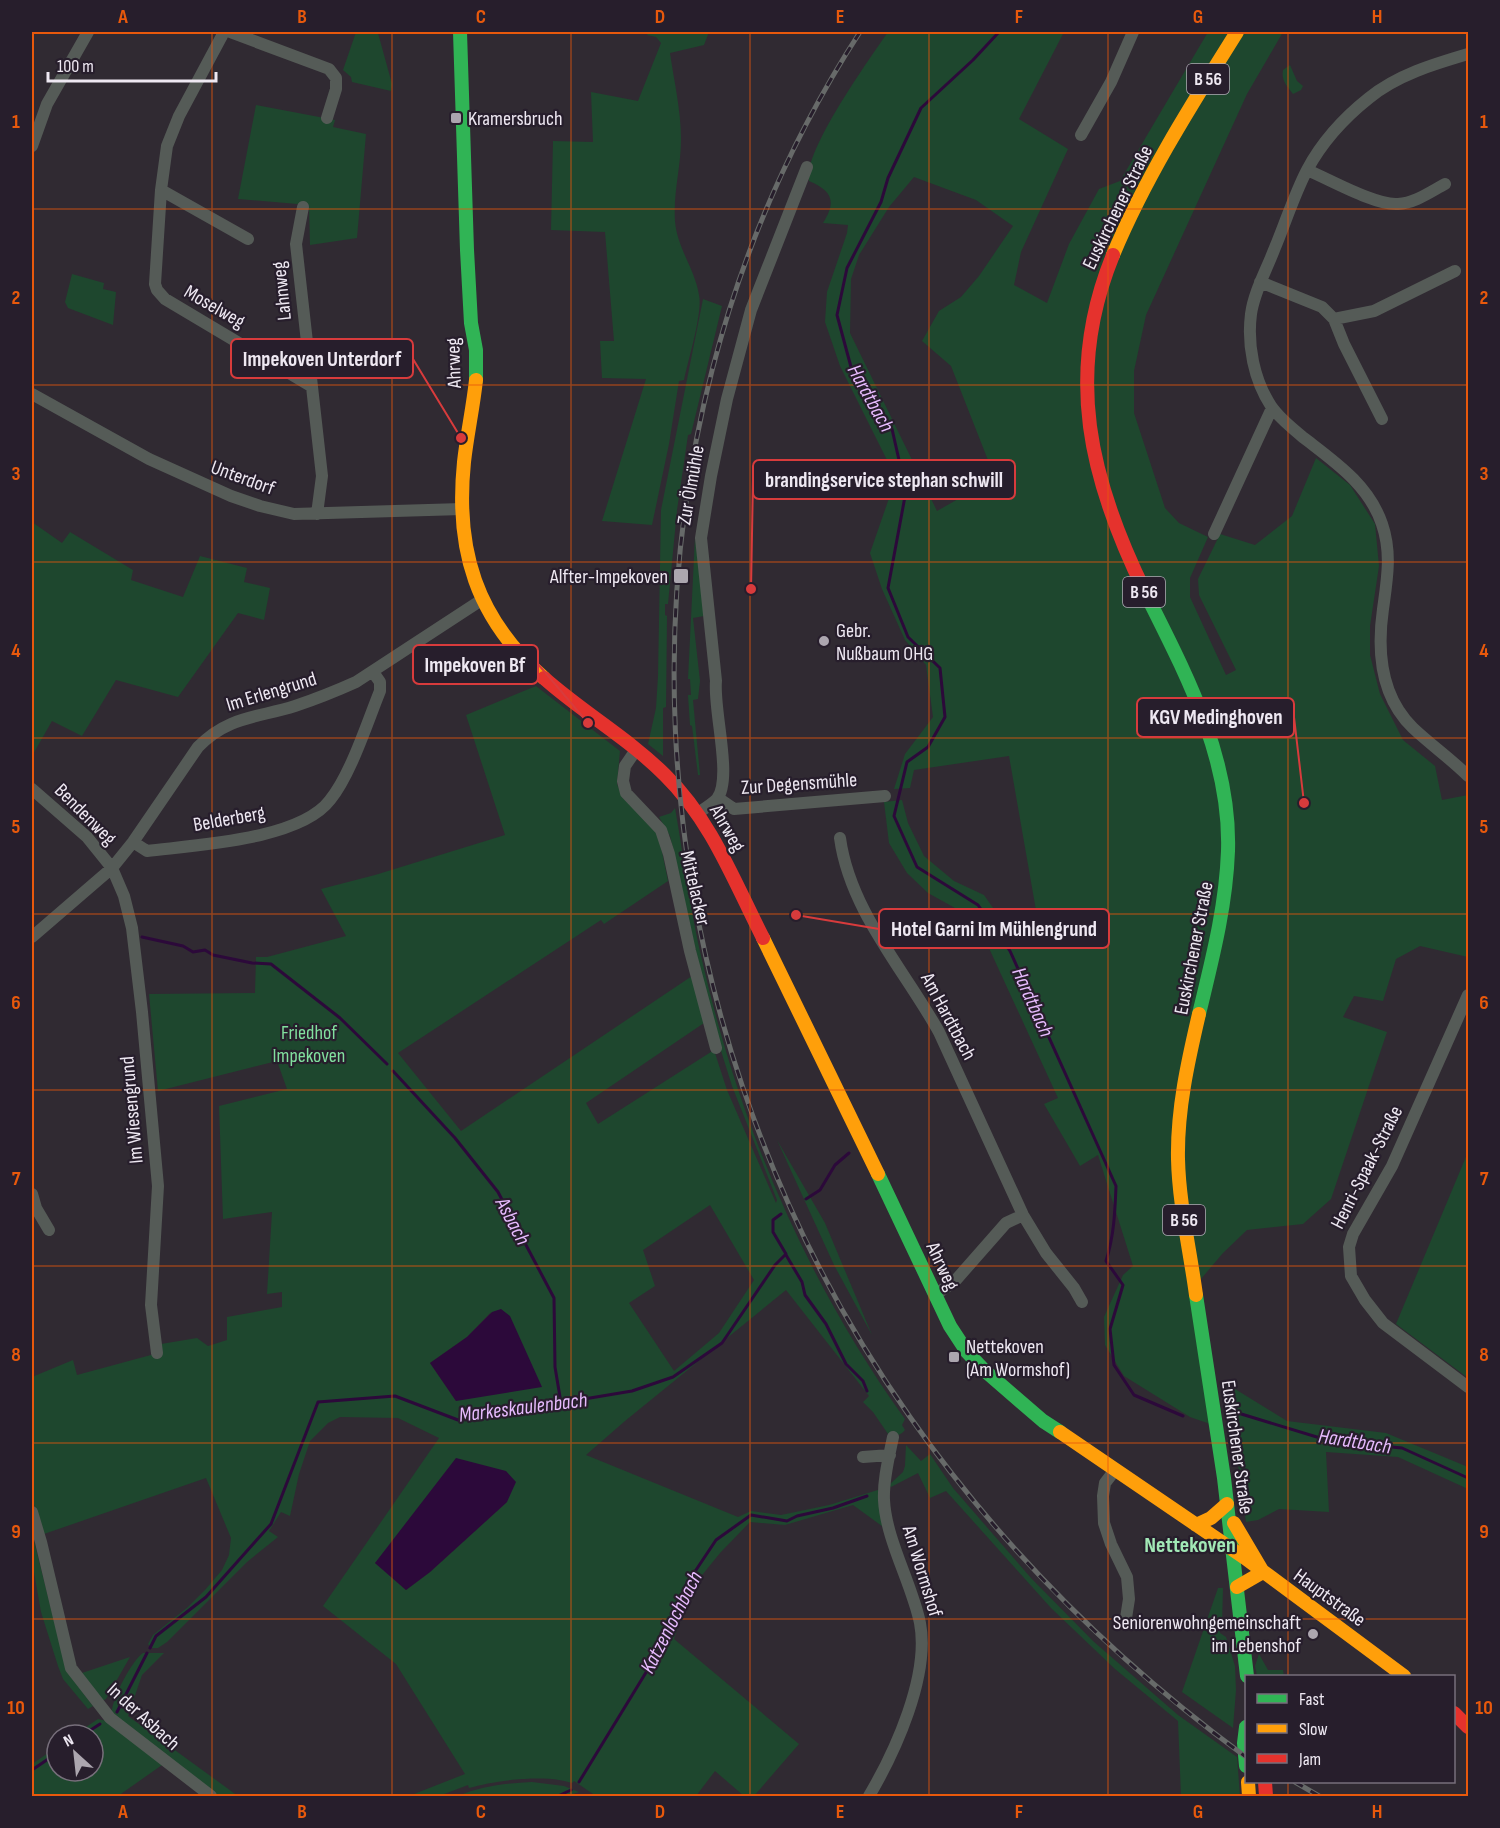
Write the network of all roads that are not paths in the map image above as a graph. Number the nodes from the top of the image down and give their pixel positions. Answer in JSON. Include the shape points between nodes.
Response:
{"nodes":[{"id":1,"x":88,"y":32,"type":"edge"},
{"id":2,"x":224,"y":32,"type":"edge"},
{"id":3,"x":230,"y":32,"type":"edge"},
{"id":4,"x":460,"y":32,"type":"edge"},
{"id":5,"x":1133,"y":32,"type":"edge"},
{"id":6,"x":1237,"y":32,"type":"edge"},
{"id":7,"x":1468,"y":54,"type":"edge"},
{"id":8,"x":327,"y":118,"type":"dead end"},
{"id":9,"x":1081,"y":135,"type":"dead end"},
{"id":10,"x":32,"y":146,"type":"edge"},
{"id":11,"x":807,"y":167,"type":"dead end"},
{"id":12,"x":1307,"y":170,"type":"junction"},
{"id":13,"x":1445,"y":184,"type":"dead end"},
{"id":14,"x":161,"y":189,"type":"junction"},
{"id":15,"x":303,"y":207,"type":"dead end"},
{"id":16,"x":249,"y":239,"type":"dead end"},
{"id":17,"x":1455,"y":271,"type":"dead end"},
{"id":18,"x":1260,"y":282,"type":"junction"},
{"id":19,"x":1334,"y":320,"type":"junction"},
{"id":20,"x":312,"y":386,"type":"junction"},
{"id":21,"x":32,"y":394,"type":"edge"},
{"id":22,"x":1272,"y":408,"type":"junction"},
{"id":23,"x":1382,"y":419,"type":"dead end"},
{"id":24,"x":462,"y":509,"type":"junction"},
{"id":25,"x":317,"y":514,"type":"junction"},
{"id":26,"x":1214,"y":534,"type":"dead end"},
{"id":27,"x":483,"y":599,"type":"junction"},
{"id":28,"x":373,"y":672,"type":"junction"},
{"id":29,"x":636,"y":750,"type":"junction"},
{"id":30,"x":1468,"y":776,"type":"edge"},
{"id":31,"x":32,"y":789,"type":"edge"},
{"id":32,"x":885,"y":796,"type":"dead end"},
{"id":33,"x":718,"y":798,"type":"junction"},
{"id":34,"x":698,"y":813,"type":"junction"},
{"id":35,"x":840,"y":838,"type":"dead end"},
{"id":36,"x":133,"y":842,"type":"junction"},
{"id":37,"x":112,"y":868,"type":"junction"},
{"id":38,"x":32,"y":937,"type":"edge"},
{"id":39,"x":1468,"y":995,"type":"edge"},
{"id":40,"x":716,"y":1048,"type":"dead end"},
{"id":41,"x":32,"y":1194,"type":"edge"},
{"id":42,"x":1023,"y":1215,"type":"junction"},
{"id":43,"x":49,"y":1230,"type":"dead end"},
{"id":44,"x":935,"y":1295,"type":"junction"},
{"id":45,"x":1082,"y":1302,"type":"dead end"},
{"id":46,"x":157,"y":1353,"type":"dead end"},
{"id":47,"x":1468,"y":1387,"type":"edge"},
{"id":48,"x":893,"y":1437,"type":"dead end"},
{"id":49,"x":890,"y":1455,"type":"junction"},
{"id":50,"x":863,"y":1457,"type":"dead end"},
{"id":51,"x":1115,"y":1470,"type":"junction"},
{"id":52,"x":1227,"y":1507,"type":"junction"},
{"id":53,"x":32,"y":1512,"type":"edge"},
{"id":54,"x":1196,"y":1525,"type":"junction"},
{"id":55,"x":1233,"y":1550,"type":"junction"},
{"id":56,"x":1263,"y":1572,"type":"junction"},
{"id":57,"x":1237,"y":1587,"type":"junction"},
{"id":58,"x":1126,"y":1618,"type":"dead end"},
{"id":59,"x":1247,"y":1675,"type":"edge"},
{"id":60,"x":1401,"y":1675,"type":"edge"},
{"id":61,"x":1455,"y":1714,"type":"edge"},
{"id":62,"x":1468,"y":1727,"type":"edge"},
{"id":63,"x":1245,"y":1735,"type":"edge"},
{"id":64,"x":1245,"y":1754,"type":"edge"},
{"id":65,"x":212,"y":1797,"type":"edge"},
{"id":66,"x":869,"y":1797,"type":"edge"}],
"edges":[{"from":1,"to":10,"type":"street","via":[[47,104]]},
{"from":2,"to":14,"type":"street","name":"Moselweg","via":[[179,116],[167,146]]},
{"from":3,"to":8,"type":"street","via":[[329,69],[336,78],[336,89]]},
{"from":4,"to":24,"type":"main road","name":"Ahrweg","via":[[471,326],[476,350]]},
{"from":5,"to":9,"type":"street"},
{"from":6,"to":52,"type":"main road","name":"Euskirchener Straße","number":"B 56","via":[[1133,209],[1104,277],[1090,336],[1087,385],[1088,428],[1103,496],[1117,534],[1201,711],[1217,759],[1226,807],[1228,857],[1223,913],[1188,1066],[1178,1151]]},
{"from":7,"to":12,"type":"street","via":[[1400,79],[1370,97],[1335,130]]},
{"from":11,"to":33,"type":"street","name":"Zur Ölmühle","via":[[751,310],[727,399],[700,538],[723,761]]},
{"from":12,"to":13,"type":"street","via":[[1381,203],[1413,201]]},
{"from":12,"to":18,"type":"street"},
{"from":14,"to":16,"type":"street"},
{"from":14,"to":20,"type":"street","name":"Moselweg","via":[[154,277],[157,290]]},
{"from":15,"to":20,"type":"street","name":"Lahnweg","via":[[296,244]]},
{"from":17,"to":19,"type":"street","via":[[1374,311]]},
{"from":18,"to":19,"type":"street","via":[[1322,307]]},
{"from":18,"to":22,"type":"street","via":[[1251,313],[1250,348]]},
{"from":19,"to":23,"type":"street"},
{"from":20,"to":25,"type":"street","name":"Lahnweg","via":[[322,476]]},
{"from":21,"to":25,"type":"street","name":"Unterdorf","via":[[149,459],[231,496],[294,514]]},
{"from":22,"to":26,"type":"street"},
{"from":22,"to":30,"type":"street","via":[[1348,472],[1370,497],[1382,523],[1389,565],[1380,628],[1384,675],[1394,701],[1411,726]]},
{"from":24,"to":25,"type":"street","name":"Unterdorf"},
{"from":24,"to":27,"type":"main road","name":"Ahrweg","via":[[466,559]]},
{"from":27,"to":28,"type":"street","name":"Im Erlengrund"},
{"from":27,"to":29,"type":"main road","name":"Ahrweg","via":[[520,655],[558,690]]},
{"from":28,"to":36,"type":"street","name":"Im Erlengrund","via":[[315,699],[242,718],[208,736]]},
{"from":28,"to":36,"type":"street","name":"Belderberg","via":[[380,682],[380,691],[345,776],[330,800],[313,815],[258,836],[147,851]]},
{"from":29,"to":34,"type":"main road","name":"Ahrweg","via":[[668,778]]},
{"from":29,"to":40,"type":"street","name":"Mittelacker","via":[[625,766],[626,793],[661,830]]},
{"from":31,"to":37,"type":"street","name":"Bendenweg","via":[[87,837]]},
{"from":32,"to":33,"type":"street","name":"Zur Degensmühle","via":[[734,808]]},
{"from":33,"to":34,"type":"street"},
{"from":34,"to":44,"type":"main road","name":"Ahrweg"},
{"from":35,"to":42,"type":"street","name":"Am Hardtbach","via":[[849,878],[875,929],[939,1032]]},
{"from":36,"to":37,"type":"street","name":"Im Erlengrund"},
{"from":37,"to":38,"type":"street","name":"Im Erlengrund"},
{"from":37,"to":46,"type":"street","name":"Im Wiesengrund","via":[[132,928],[142,1012],[158,1186],[151,1305]]},
{"from":39,"to":47,"type":"street","name":"Henri-Spaak-Straße","via":[[1392,1166],[1349,1247],[1351,1276],[1383,1323]]},
{"from":41,"to":43,"type":"street"},
{"from":42,"to":44,"type":"street","via":[[1006,1223],[955,1281]]},
{"from":42,"to":45,"type":"street","name":"Am Hardtbach"},
{"from":44,"to":51,"type":"main road","name":"Ahrweg","via":[[958,1338],[984,1370],[1043,1421]]},
{"from":48,"to":49,"type":"street","name":"Am Wormshof"},
{"from":49,"to":50,"type":"street"},
{"from":49,"to":66,"type":"street","name":"Am Wormshof","via":[[884,1502],[918,1614],[922,1647],[907,1714],[888,1764]]},
{"from":51,"to":54,"type":"main road","name":"Ahrweg"},
{"from":51,"to":58,"type":"street","via":[[1103,1496],[1104,1523],[1127,1576]]},
{"from":52,"to":54,"type":"main road"},
{"from":52,"to":55,"type":"main road","name":"Euskirchener Straße","number":"B 56"},
{"from":52,"to":56,"type":"main road"},
{"from":53,"to":65,"type":"street","name":"In der Asbach","via":[[71,1668],[110,1718]]},
{"from":54,"to":55,"type":"main road","name":"Ahrweg"},
{"from":55,"to":56,"type":"main road","name":"Hauptstraße"},
{"from":55,"to":57,"type":"main road","name":"Euskirchener Straße","number":"B 56"},
{"from":56,"to":57,"type":"main road"},
{"from":56,"to":60,"type":"main road","name":"Hauptstraße"},
{"from":57,"to":59,"type":"main road","name":"Euskirchener Straße","number":"B 56"},
{"from":61,"to":62,"type":"main road"},
{"from":63,"to":64,"type":"main road"}]}
